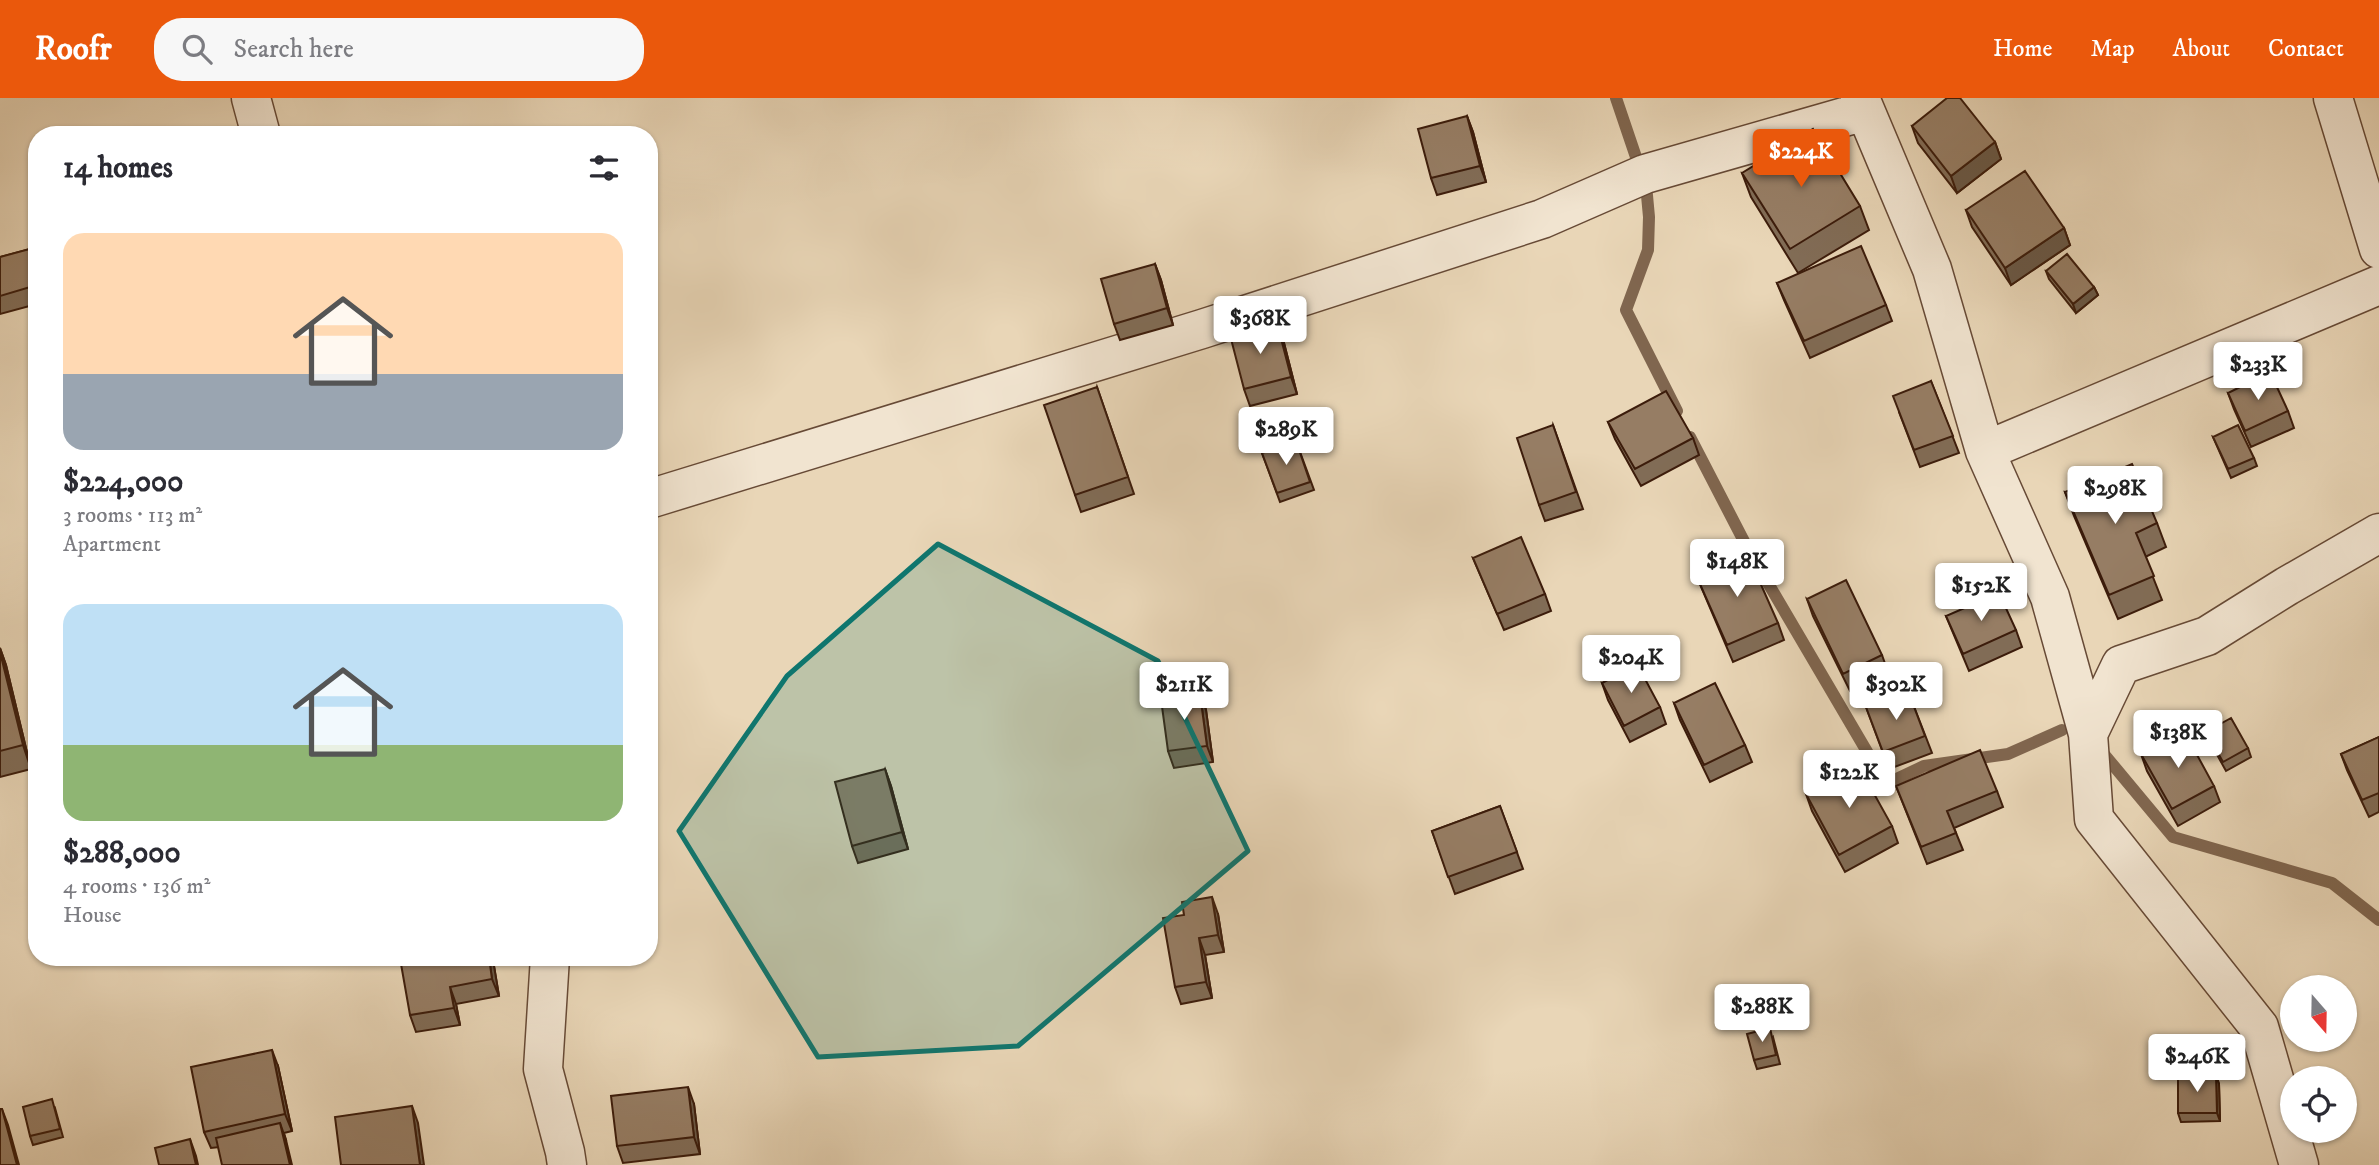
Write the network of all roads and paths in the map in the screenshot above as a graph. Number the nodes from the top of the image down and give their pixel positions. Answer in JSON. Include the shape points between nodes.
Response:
{"nodes":[{"id":1,"x":251,"y":98,"type":"edge"},
{"id":2,"x":2333,"y":98,"type":"edge"},
{"id":3,"x":1863,"y":105,"type":"edge"},
{"id":4,"x":259,"y":126,"type":"edge"},
{"id":5,"x":2379,"y":248,"type":"edge"},
{"id":6,"x":2379,"y":285,"type":"edge"},
{"id":7,"x":1986,"y":451,"type":"junction"},
{"id":8,"x":658,"y":496,"type":"edge"},
{"id":9,"x":2379,"y":533,"type":"edge"},
{"id":10,"x":2088,"y":734,"type":"junction"},
{"id":11,"x":549,"y":966,"type":"edge"},
{"id":12,"x":566,"y":1165,"type":"edge"},
{"id":13,"x":2299,"y":1165,"type":"edge"}],
"edges":[{"from":1,"to":4,"type":"street"},
{"from":2,"to":5,"type":"street"},
{"from":3,"to":7,"type":"street","via":[[1932,269]]},
{"from":3,"to":8,"type":"street","via":[[1645,174],[1542,219],[1202,330]]},
{"from":6,"to":7,"type":"street"},
{"from":7,"to":10,"type":"street","via":[[2050,597]]},
{"from":9,"to":10,"type":"street","via":[[2207,636],[2120,665]]},
{"from":10,"to":13,"type":"street","via":[[2094,819],[2259,1027]]},
{"from":11,"to":12,"type":"street","via":[[543,1069]]}]}
